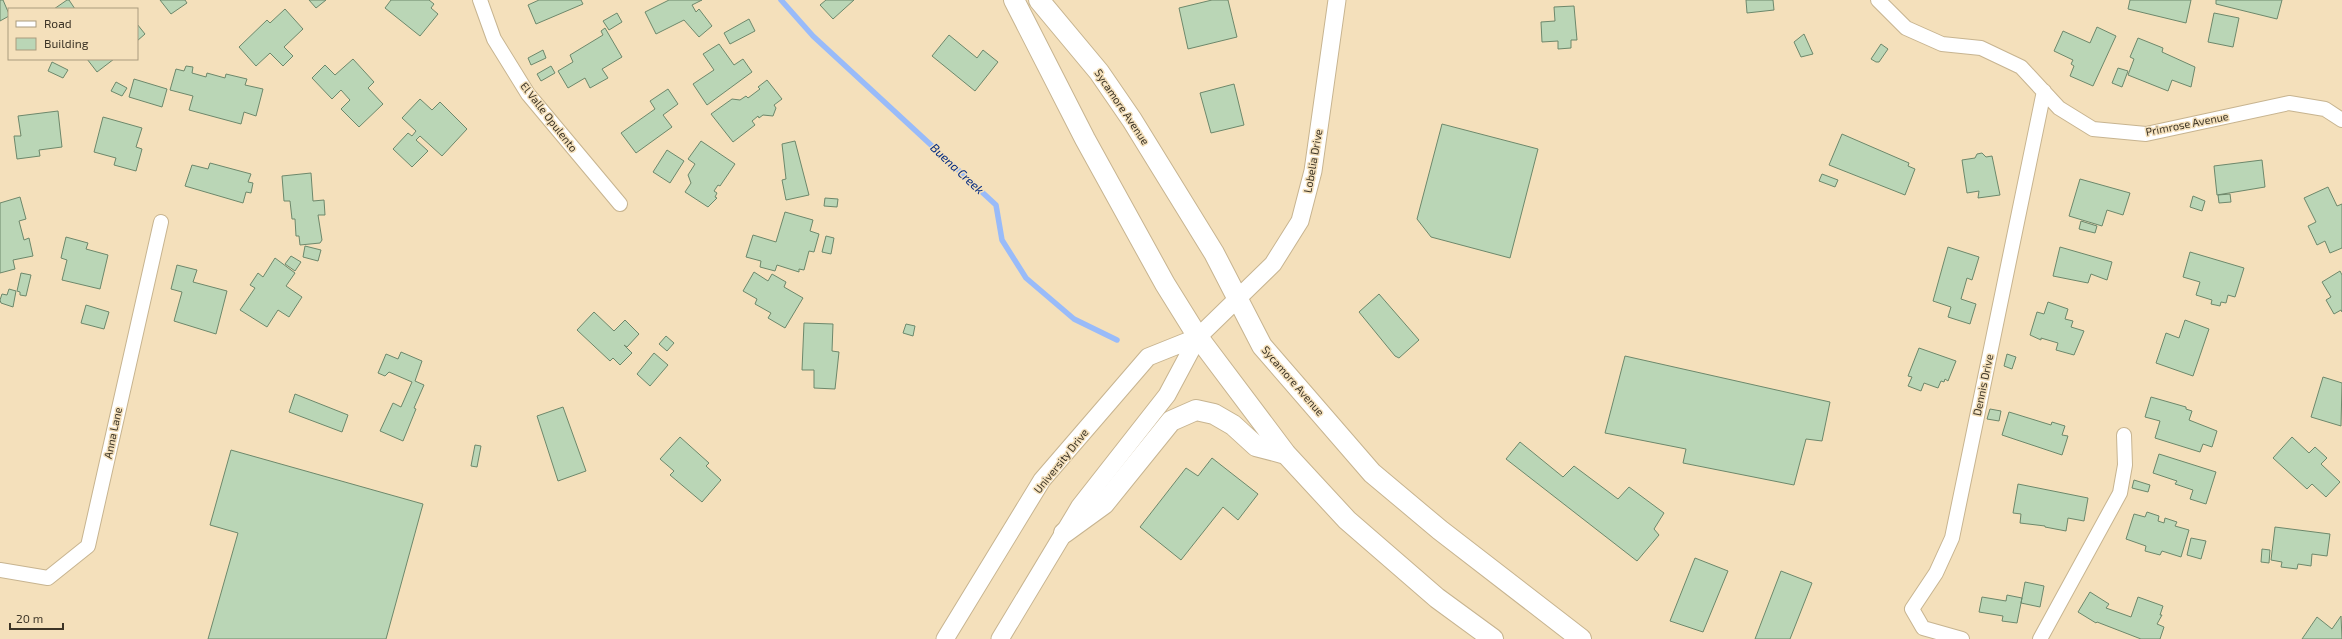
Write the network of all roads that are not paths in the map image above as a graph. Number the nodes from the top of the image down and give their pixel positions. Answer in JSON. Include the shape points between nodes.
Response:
{"nodes":[{"id":1,"x":480,"y":0,"type":"edge"},
{"id":2,"x":1014,"y":0,"type":"edge"},
{"id":3,"x":1039,"y":0,"type":"edge"},
{"id":4,"x":1337,"y":0,"type":"edge"},
{"id":5,"x":1878,"y":0,"type":"edge"},
{"id":6,"x":2044,"y":90,"type":"junction"},
{"id":7,"x":2342,"y":120,"type":"edge"},
{"id":8,"x":620,"y":204,"type":"dead end"},
{"id":9,"x":161,"y":222,"type":"dead end"},
{"id":10,"x":1238,"y":300,"type":"junction"},
{"id":11,"x":1198,"y":337,"type":"junction"},
{"id":12,"x":2124,"y":435,"type":"dead end"},
{"id":13,"x":1286,"y":454,"type":"junction"},
{"id":14,"x":1064,"y":533,"type":"junction"},
{"id":15,"x":0,"y":570,"type":"edge"},
{"id":16,"x":946,"y":639,"type":"edge"},
{"id":17,"x":1000,"y":639,"type":"edge"},
{"id":18,"x":1493,"y":639,"type":"edge"},
{"id":19,"x":1581,"y":639,"type":"edge"},
{"id":20,"x":1962,"y":639,"type":"edge"},
{"id":21,"x":2040,"y":639,"type":"edge"}],
"edges":[{"from":1,"to":8,"type":"street","name":"El Valle Opulento","via":[[494,39],[528,94]]},
{"from":2,"to":11,"type":"main road","via":[[1085,139],[1165,284]]},
{"from":3,"to":10,"type":"main road","name":"Sycamore Avenue","via":[[1099,72],[1132,120],[1214,253]]},
{"from":4,"to":10,"type":"street","name":"Lobelia Drive","via":[[1313,171],[1300,221],[1273,264]]},
{"from":5,"to":6,"type":"street","name":"Primrose Avenue","via":[[1906,28],[1942,44],[1981,48],[2021,67]]},
{"from":6,"to":7,"type":"street","name":"Primrose Avenue","via":[[2059,108],[2093,129],[2146,134],[2290,103],[2325,109]]},
{"from":6,"to":20,"type":"street","name":"Dennis Drive","via":[[1952,538],[1936,573],[1912,609],[1923,628]]},
{"from":9,"to":15,"type":"street","name":"Anna Lane","via":[[88,546],[48,578]]},
{"from":10,"to":11,"type":"street","name":"University Drive"},
{"from":10,"to":19,"type":"main road","name":"Sycamore Avenue","via":[[1262,346],[1372,473],[1446,535]]},
{"from":11,"to":13,"type":"main road"},
{"from":11,"to":14,"type":"street","name":"University Drive","via":[[1167,395],[1080,506]]},
{"from":11,"to":16,"type":"street","name":"University Drive","via":[[1148,357],[1042,480]]},
{"from":12,"to":21,"type":"street","via":[[2125,465],[2120,493]]},
{"from":13,"to":14,"type":"main road","via":[[1256,446],[1233,425],[1214,414],[1196,410],[1171,421],[1104,504]]},
{"from":13,"to":18,"type":"main road","via":[[1347,520],[1437,598]]},
{"from":14,"to":17,"type":"street","name":"University Drive"}]}
